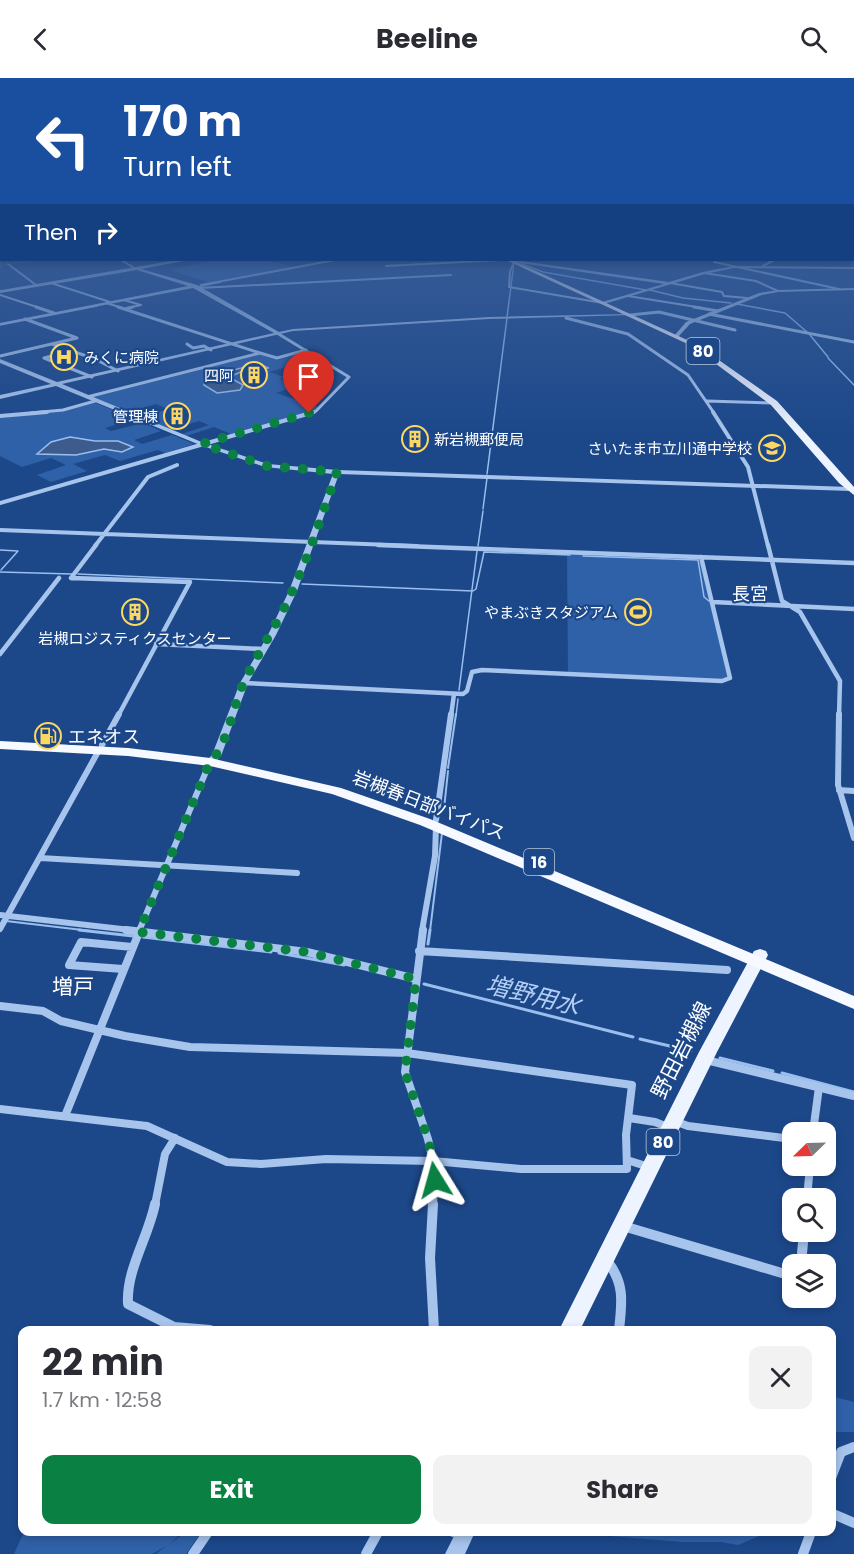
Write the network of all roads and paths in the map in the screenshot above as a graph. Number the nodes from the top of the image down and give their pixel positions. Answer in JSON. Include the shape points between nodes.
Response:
{"nodes":[{"id":1,"x":5,"y":295,"type":"edge"},
{"id":2,"x":85,"y":295,"type":"edge"},
{"id":3,"x":153,"y":295,"type":"edge"},
{"id":4,"x":211,"y":295,"type":"edge"},
{"id":5,"x":557,"y":295,"type":"edge"},
{"id":6,"x":586,"y":295,"type":"edge"},
{"id":7,"x":632,"y":295,"type":"edge"},
{"id":8,"x":723,"y":295,"type":"edge"},
{"id":9,"x":761,"y":295,"type":"edge"},
{"id":10,"x":628,"y":296,"type":"junction"},
{"id":11,"x":747,"y":298,"type":"junction"},
{"id":12,"x":124,"y":300,"type":"junction"},
{"id":13,"x":109,"y":303,"type":"junction"},
{"id":14,"x":604,"y":303,"type":"junction"},
{"id":15,"x":124,"y":309,"type":"junction"},
{"id":16,"x":718,"y":311,"type":"junction"},
{"id":17,"x":54,"y":313,"type":"junction"},
{"id":18,"x":709,"y":314,"type":"junction"},
{"id":19,"x":630,"y":315,"type":"junction"},
{"id":20,"x":566,"y":318,"type":"junction"},
{"id":21,"x":26,"y":320,"type":"junction"},
{"id":22,"x":694,"y":320,"type":"junction"},
{"id":23,"x":0,"y":324,"type":"edge"},
{"id":24,"x":735,"y":330,"type":"dead end"},
{"id":25,"x":277,"y":333,"type":"junction"},
{"id":26,"x":676,"y":336,"type":"junction"},
{"id":27,"x":854,"y":342,"type":"edge"},
{"id":28,"x":51,"y":344,"type":"junction"},
{"id":29,"x":187,"y":344,"type":"dead end"},
{"id":30,"x":233,"y":344,"type":"junction"},
{"id":31,"x":211,"y":350,"type":"junction"},
{"id":32,"x":306,"y":350,"type":"junction"},
{"id":33,"x":71,"y":351,"type":"junction"},
{"id":34,"x":260,"y":353,"type":"junction"},
{"id":35,"x":0,"y":356,"type":"edge"},
{"id":36,"x":0,"y":361,"type":"edge"},
{"id":37,"x":118,"y":371,"type":"junction"},
{"id":38,"x":92,"y":377,"type":"junction"},
{"id":39,"x":56,"y":385,"type":"junction"},
{"id":40,"x":0,"y":397,"type":"edge"},
{"id":41,"x":87,"y":397,"type":"junction"},
{"id":42,"x":95,"y":401,"type":"junction"},
{"id":43,"x":706,"y":401,"type":"junction"},
{"id":44,"x":774,"y":403,"type":"junction"},
{"id":45,"x":0,"y":416,"type":"edge"},
{"id":46,"x":202,"y":444,"type":"junction"},
{"id":47,"x":160,"y":456,"type":"junction"},
{"id":48,"x":337,"y":472,"type":"junction"},
{"id":49,"x":753,"y":485,"type":"junction"},
{"id":50,"x":852,"y":490,"type":"edge"},
{"id":51,"x":0,"y":503,"type":"edge"},
{"id":52,"x":0,"y":530,"type":"edge"},
{"id":53,"x":105,"y":534,"type":"junction"},
{"id":54,"x":312,"y":542,"type":"junction"},
{"id":55,"x":701,"y":557,"type":"junction"},
{"id":56,"x":771,"y":560,"type":"junction"},
{"id":57,"x":854,"y":563,"type":"edge"},
{"id":58,"x":59,"y":578,"type":"dead end"},
{"id":59,"x":713,"y":602,"type":"junction"},
{"id":60,"x":791,"y":606,"type":"junction"},
{"id":61,"x":854,"y":609,"type":"edge"},
{"id":62,"x":156,"y":644,"type":"junction"},
{"id":63,"x":263,"y":649,"type":"junction"},
{"id":64,"x":0,"y":654,"type":"edge"},
{"id":65,"x":244,"y":682,"type":"junction"},
{"id":66,"x":454,"y":694,"type":"junction"},
{"id":67,"x":0,"y":739,"type":"edge"},
{"id":68,"x":0,"y":744,"type":"edge"},
{"id":69,"x":101,"y":747,"type":"junction"},
{"id":70,"x":213,"y":759,"type":"junction"},
{"id":71,"x":839,"y":790,"type":"junction"},
{"id":72,"x":854,"y":791,"type":"edge"},
{"id":73,"x":436,"y":823,"type":"junction"},
{"id":74,"x":854,"y":838,"type":"edge"},
{"id":75,"x":40,"y":858,"type":"junction"},
{"id":76,"x":167,"y":866,"type":"junction"},
{"id":77,"x":297,"y":873,"type":"dead end"},
{"id":78,"x":4,"y":915,"type":"edge"},
{"id":79,"x":0,"y":929,"type":"edge"},
{"id":80,"x":139,"y":932,"type":"junction"},
{"id":81,"x":132,"y":947,"type":"junction"},
{"id":82,"x":419,"y":951,"type":"junction"},
{"id":83,"x":758,"y":959,"type":"junction"},
{"id":84,"x":123,"y":969,"type":"junction"},
{"id":85,"x":727,"y":970,"type":"dead end"},
{"id":86,"x":416,"y":979,"type":"junction"},
{"id":87,"x":854,"y":994,"type":"edge"},
{"id":88,"x":854,"y":1003,"type":"edge"},
{"id":89,"x":0,"y":1006,"type":"edge"},
{"id":90,"x":99,"y":1028,"type":"junction"},
{"id":91,"x":407,"y":1053,"type":"junction"},
{"id":92,"x":704,"y":1059,"type":"junction"},
{"id":93,"x":819,"y":1087,"type":"junction"},
{"id":94,"x":854,"y":1096,"type":"edge"},
{"id":95,"x":0,"y":1109,"type":"edge"},
{"id":96,"x":65,"y":1116,"type":"junction"},
{"id":97,"x":629,"y":1118,"type":"junction"},
{"id":98,"x":814,"y":1122,"type":"edge"},
{"id":99,"x":672,"y":1124,"type":"junction"},
{"id":100,"x":782,"y":1137,"type":"edge"},
{"id":101,"x":175,"y":1138,"type":"junction"},
{"id":102,"x":627,"y":1160,"type":"junction"},
{"id":103,"x":433,"y":1161,"type":"junction"},
{"id":104,"x":651,"y":1167,"type":"junction"},
{"id":105,"x":622,"y":1225,"type":"junction"},
{"id":106,"x":605,"y":1259,"type":"junction"},
{"id":107,"x":782,"y":1273,"type":"edge"},
{"id":108,"x":172,"y":1326,"type":"edge"},
{"id":109,"x":434,"y":1326,"type":"edge"},
{"id":110,"x":571,"y":1326,"type":"edge"},
{"id":111,"x":619,"y":1326,"type":"edge"},
{"id":112,"x":854,"y":1447,"type":"edge"},
{"id":113,"x":836,"y":1465,"type":"edge"},
{"id":114,"x":836,"y":1515,"type":"edge"},
{"id":115,"x":854,"y":1523,"type":"edge"},
{"id":116,"x":205,"y":1536,"type":"edge"},
{"id":117,"x":376,"y":1536,"type":"edge"},
{"id":118,"x":461,"y":1536,"type":"edge"},
{"id":119,"x":810,"y":1536,"type":"edge"},
{"id":120,"x":193,"y":1554,"type":"edge"},
{"id":121,"x":366,"y":1554,"type":"edge"},
{"id":122,"x":455,"y":1554,"type":"edge"},
{"id":123,"x":803,"y":1554,"type":"edge"}],
"edges":[{"from":1,"to":17,"type":"street"},
{"from":2,"to":13,"type":"street"},
{"from":3,"to":12,"type":"street"},
{"from":4,"to":25,"type":"street"},
{"from":5,"to":14,"type":"street"},
{"from":6,"to":14,"type":"main road","number":"80"},
{"from":7,"to":10,"type":"street"},
{"from":8,"to":11,"type":"street"},
{"from":9,"to":11,"type":"street"},
{"from":10,"to":14,"type":"street"},
{"from":10,"to":16,"type":"street"},
{"from":11,"to":16,"type":"street"},
{"from":12,"to":13,"type":"street"},
{"from":12,"to":15,"type":"street","via":[[141,305]]},
{"from":13,"to":15,"type":"street"},
{"from":13,"to":17,"type":"street"},
{"from":14,"to":19,"type":"main road","number":"80"},
{"from":15,"to":30,"type":"street"},
{"from":16,"to":18,"type":"street"},
{"from":17,"to":21,"type":"street"},
{"from":18,"to":22,"type":"street"},
{"from":18,"to":27,"type":"street"},
{"from":19,"to":20,"type":"street"},
{"from":19,"to":22,"type":"street","via":[[659,312]]},
{"from":19,"to":26,"type":"main road","number":"80"},
{"from":20,"to":25,"type":"street","via":[[489,318]]},
{"from":20,"to":43,"type":"street","via":[[628,333],[690,377]]},
{"from":21,"to":23,"type":"street"},
{"from":21,"to":28,"type":"street","via":[[77,338]]},
{"from":22,"to":24,"type":"street"},
{"from":22,"to":26,"type":"street"},
{"from":25,"to":30,"type":"street"},
{"from":25,"to":32,"type":"street"},
{"from":26,"to":44,"type":"main road","number":"80"},
{"from":28,"to":33,"type":"street"},
{"from":28,"to":35,"type":"street"},
{"from":29,"to":31,"type":"street"},
{"from":30,"to":31,"type":"street"},
{"from":30,"to":34,"type":"street"},
{"from":31,"to":37,"type":"street"},
{"from":32,"to":34,"type":"street","via":[[278,358]]},
{"from":32,"to":46,"type":"street","via":[[350,376],[320,408]]},
{"from":33,"to":37,"type":"street","via":[[104,361]]},
{"from":33,"to":38,"type":"street","via":[[44,358]]},
{"from":34,"to":41,"type":"street"},
{"from":36,"to":39,"type":"street"},
{"from":37,"to":38,"type":"street"},
{"from":38,"to":39,"type":"street"},
{"from":39,"to":40,"type":"street"},
{"from":39,"to":41,"type":"street"},
{"from":41,"to":42,"type":"street"},
{"from":42,"to":45,"type":"street","via":[[63,410]]},
{"from":42,"to":46,"type":"street"},
{"from":43,"to":44,"type":"street"},
{"from":43,"to":49,"type":"street","via":[[746,463]]},
{"from":44,"to":50,"type":"main road","number":"80"},
{"from":46,"to":47,"type":"street"},
{"from":46,"to":48,"type":"street","via":[[267,466]]},
{"from":47,"to":51,"type":"street"},
{"from":47,"to":53,"type":"street","via":[[177,465],[148,477]]},
{"from":48,"to":49,"type":"street"},
{"from":48,"to":54,"type":"street"},
{"from":49,"to":50,"type":"street"},
{"from":49,"to":56,"type":"street"},
{"from":52,"to":53,"type":"street"},
{"from":53,"to":54,"type":"street"},
{"from":53,"to":62,"type":"street","via":[[71,578],[189,582]]},
{"from":54,"to":55,"type":"street"},
{"from":54,"to":63,"type":"street","via":[[293,591]]},
{"from":55,"to":56,"type":"street"},
{"from":55,"to":59,"type":"street"},
{"from":56,"to":57,"type":"street"},
{"from":56,"to":60,"type":"street","via":[[782,601]]},
{"from":58,"to":64,"type":"street"},
{"from":59,"to":60,"type":"street"},
{"from":59,"to":66,"type":"street","via":[[730,678],[722,681],[482,669],[472,672],[467,691]]},
{"from":60,"to":61,"type":"street"},
{"from":60,"to":71,"type":"street","via":[[800,612],[840,681]]},
{"from":62,"to":63,"type":"street"},
{"from":62,"to":69,"type":"street"},
{"from":63,"to":65,"type":"street"},
{"from":65,"to":66,"type":"street"},
{"from":65,"to":70,"type":"street"},
{"from":66,"to":73,"type":"street"},
{"from":67,"to":69,"type":"highway","name":"岩槻春日部バイパス","number":"16"},
{"from":68,"to":69,"type":"highway","name":"岩槻春日部バイパス","number":"16"},
{"from":69,"to":70,"type":"highway","name":"岩槻春日部バイパス","number":"16"},
{"from":69,"to":75,"type":"street"},
{"from":70,"to":73,"type":"highway","name":"岩槻春日部バイパス","number":"16","via":[[278,768],[341,786]]},
{"from":70,"to":76,"type":"street"},
{"from":71,"to":72,"type":"street"},
{"from":71,"to":74,"type":"street"},
{"from":73,"to":82,"type":"street","via":[[435,856]]},
{"from":73,"to":83,"type":"highway","name":"岩槻春日部バイパス","number":"16"},
{"from":75,"to":76,"type":"street"},
{"from":75,"to":78,"type":"street"},
{"from":76,"to":77,"type":"street"},
{"from":76,"to":80,"type":"street"},
{"from":78,"to":79,"type":"street"},
{"from":78,"to":80,"type":"street"},
{"from":80,"to":81,"type":"street"},
{"from":80,"to":86,"type":"street","via":[[307,952]]},
{"from":81,"to":84,"type":"street"},
{"from":81,"to":84,"type":"street","via":[[81,942],[69,964]]},
{"from":82,"to":85,"type":"street"},
{"from":82,"to":86,"type":"street"},
{"from":83,"to":87,"type":"highway","name":"岩槻春日部バイパス","number":"16"},
{"from":83,"to":88,"type":"highway","name":"岩槻春日部バイパス","number":"16"},
{"from":83,"to":92,"type":"main road","name":"野田岩槻線","number":"80"},
{"from":84,"to":90,"type":"street"},
{"from":86,"to":91,"type":"street"},
{"from":89,"to":90,"type":"street","via":[[43,1011],[61,1021]]},
{"from":90,"to":91,"type":"street","via":[[190,1047]]},
{"from":90,"to":96,"type":"street"},
{"from":91,"to":97,"type":"street","via":[[632,1085]]},
{"from":91,"to":103,"type":"street","via":[[405,1072]]},
{"from":92,"to":93,"type":"street"},
{"from":92,"to":99,"type":"main road","name":"野田岩槻線","number":"80"},
{"from":93,"to":94,"type":"street"},
{"from":93,"to":98,"type":"street"},
{"from":95,"to":96,"type":"street"},
{"from":96,"to":101,"type":"street","via":[[147,1126]]},
{"from":97,"to":99,"type":"street"},
{"from":97,"to":102,"type":"street"},
{"from":99,"to":100,"type":"street"},
{"from":99,"to":104,"type":"main road","name":"野田岩槻線","number":"80"},
{"from":101,"to":103,"type":"street","via":[[227,1162]]},
{"from":101,"to":108,"type":"street","via":[[165,1154],[151,1224],[127,1286],[128,1304]]},
{"from":102,"to":103,"type":"street","via":[[627,1169],[521,1169]]},
{"from":102,"to":104,"type":"street"},
{"from":103,"to":109,"type":"street","via":[[430,1258]]},
{"from":104,"to":105,"type":"main road","name":"野田岩槻線","number":"80"},
{"from":105,"to":106,"type":"main road","name":"野田岩槻線","number":"80"},
{"from":105,"to":107,"type":"street"},
{"from":106,"to":110,"type":"main road","name":"野田岩槻線","number":"80"},
{"from":106,"to":111,"type":"street","via":[[624,1287]]},
{"from":112,"to":113,"type":"street","via":[[841,1452]]},
{"from":114,"to":115,"type":"street"},
{"from":116,"to":120,"type":"street"},
{"from":117,"to":121,"type":"street"},
{"from":118,"to":122,"type":"street"},
{"from":119,"to":123,"type":"street"}]}
